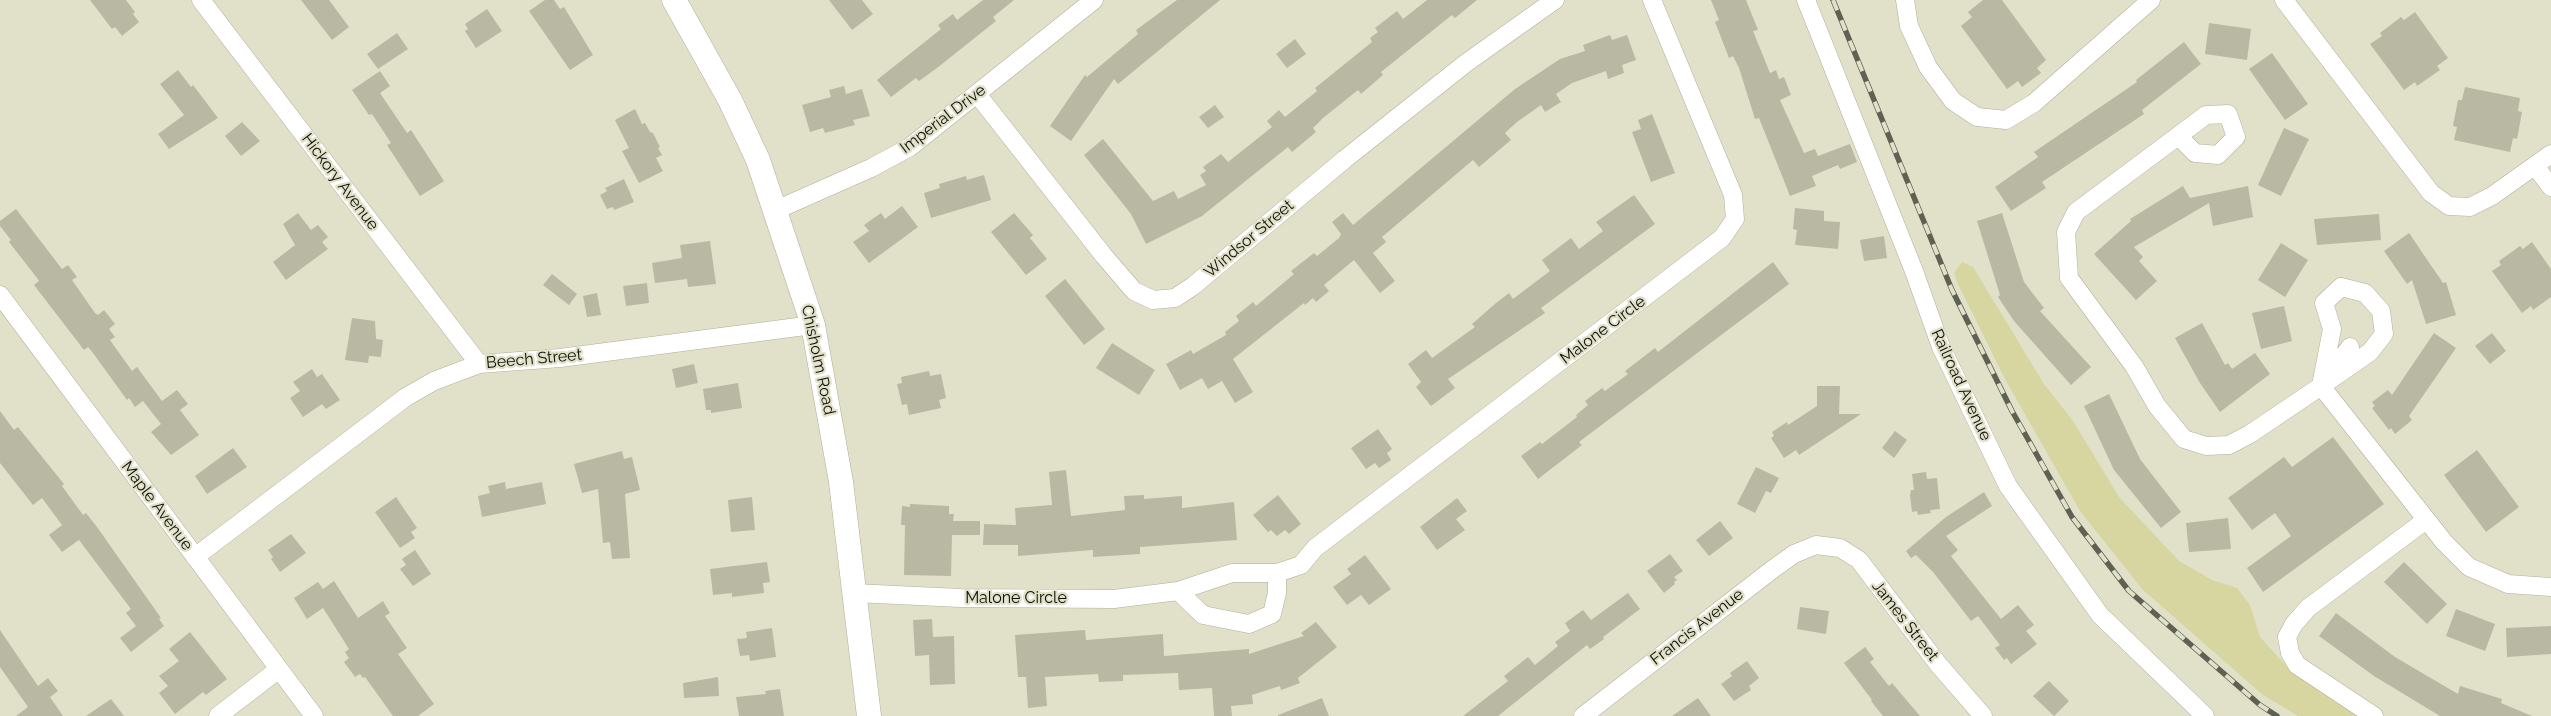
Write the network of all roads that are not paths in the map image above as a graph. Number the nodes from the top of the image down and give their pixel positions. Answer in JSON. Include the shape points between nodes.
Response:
{"nodes":[{"id":1,"x":201,"y":0,"type":"edge"},
{"id":2,"x":674,"y":0,"type":"edge"},
{"id":3,"x":1094,"y":0,"type":"edge"},
{"id":4,"x":1555,"y":0,"type":"edge"},
{"id":5,"x":1652,"y":0,"type":"edge"},
{"id":6,"x":1806,"y":0,"type":"edge"},
{"id":7,"x":1905,"y":0,"type":"edge"},
{"id":8,"x":2151,"y":0,"type":"edge"},
{"id":9,"x":2284,"y":0,"type":"edge"},
{"id":10,"x":977,"y":94,"type":"junction"},
{"id":11,"x":2178,"y":136,"type":"dead end"},
{"id":12,"x":2551,"y":154,"type":"edge"},
{"id":13,"x":2536,"y":166,"type":"junction"},
{"id":14,"x":2551,"y":187,"type":"edge"},
{"id":15,"x":776,"y":210,"type":"junction"},
{"id":16,"x":0,"y":295,"type":"edge"},
{"id":17,"x":813,"y":325,"type":"junction"},
{"id":18,"x":2350,"y":347,"type":"dead end"},
{"id":19,"x":479,"y":364,"type":"junction"},
{"id":20,"x":2320,"y":386,"type":"junction"},
{"id":21,"x":2426,"y":520,"type":"junction"},
{"id":22,"x":1816,"y":545,"type":"joint"},
{"id":23,"x":195,"y":557,"type":"junction"},
{"id":24,"x":1276,"y":573,"type":"junction"},
{"id":25,"x":2551,"y":587,"type":"edge"},
{"id":26,"x":1178,"y":591,"type":"junction"},
{"id":27,"x":854,"y":593,"type":"junction"},
{"id":28,"x":279,"y":669,"type":"junction"},
{"id":29,"x":218,"y":716,"type":"edge"},
{"id":30,"x":314,"y":716,"type":"edge"},
{"id":31,"x":869,"y":716,"type":"edge"},
{"id":32,"x":1583,"y":716,"type":"edge"},
{"id":33,"x":1983,"y":716,"type":"edge"},
{"id":34,"x":2205,"y":716,"type":"edge"},
{"id":35,"x":2374,"y":716,"type":"edge"}],
"edges":[{"from":1,"to":19,"type":"street","name":"Hickory Avenue"},
{"from":2,"to":15,"type":"main road","name":"Chisholm Road","via":[[730,100],[758,160]]},
{"from":3,"to":10,"type":"street","name":"Imperial Drive"},
{"from":4,"to":10,"type":"street","name":"Windsor Street","via":[[1466,63],[1344,158],[1175,298],[1153,300],[1134,290]]},
{"from":5,"to":24,"type":"street","name":"Malone Circle","via":[[1733,195],[1735,219],[1722,238],[1316,548],[1301,565]]},
{"from":6,"to":34,"type":"street","name":"Railroad Avenue","via":[[1941,347],[2008,486],[2100,615]]},
{"from":7,"to":8,"type":"street","via":[[1909,26],[1928,67],[1953,101],[1977,117],[2006,120],[2034,103]]},
{"from":9,"to":13,"type":"street","via":[[2431,193],[2449,206],[2470,208]]},
{"from":10,"to":15,"type":"street","name":"Imperial Drive","via":[[910,147]]},
{"from":11,"to":20,"type":"street","via":[[2076,212],[2066,232],[2069,278],[2134,366],[2157,406],[2184,439],[2206,446],[2229,445]]},
{"from":12,"to":13,"type":"street"},
{"from":13,"to":14,"type":"street"},
{"from":15,"to":17,"type":"main road","name":"Chisholm Road"},
{"from":16,"to":23,"type":"street","name":"Maple Avenue"},
{"from":17,"to":19,"type":"street","name":"Beech Street","via":[[560,358]]},
{"from":17,"to":27,"type":"main road","name":"Chisholm Road","via":[[834,435]]},
{"from":18,"to":20,"type":"street"},
{"from":19,"to":23,"type":"street","name":"Beech Street","via":[[434,380],[406,397]]},
{"from":20,"to":20,"type":"street","via":[[2370,352],[2384,334],[2381,311],[2365,293],[2341,287],[2324,304],[2332,329]]},
{"from":20,"to":21,"type":"street"},
{"from":21,"to":25,"type":"street","via":[[2469,567],[2508,584]]},
{"from":21,"to":35,"type":"street","via":[[2308,608],[2287,637],[2290,653],[2297,665]]},
{"from":22,"to":32,"type":"street","name":"Francis Avenue","via":[[1780,564]]},
{"from":22,"to":33,"type":"street","name":"James Street","via":[[1840,548],[1859,560],[1938,664]]},
{"from":23,"to":28,"type":"street","name":"Maple Avenue"},
{"from":24,"to":26,"type":"street","name":"Malone Circle","via":[[1232,573]]},
{"from":24,"to":26,"type":"street","via":[[1277,592],[1272,614],[1249,624],[1203,614]]},
{"from":26,"to":27,"type":"street","name":"Malone Circle","via":[[1114,599],[960,598]]},
{"from":27,"to":31,"type":"main road","name":"Chisholm Road"},
{"from":28,"to":29,"type":"street"},
{"from":28,"to":30,"type":"street","name":"Maple Avenue"}]}
